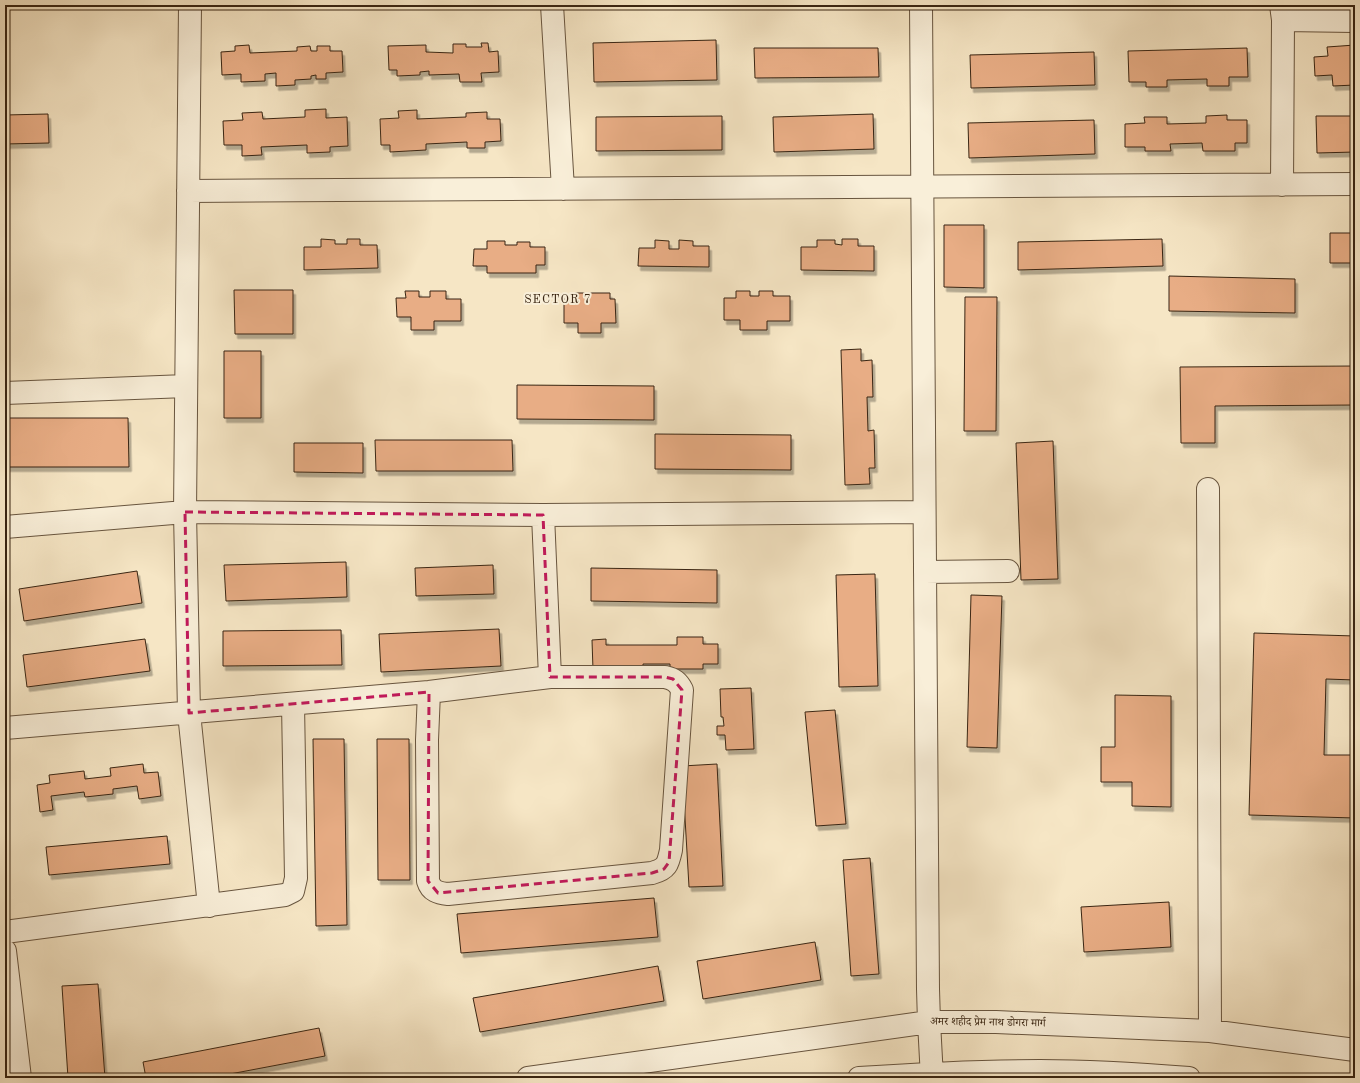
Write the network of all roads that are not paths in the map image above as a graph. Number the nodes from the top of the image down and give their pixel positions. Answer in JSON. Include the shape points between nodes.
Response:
{"nodes":[{"id":1,"x":190,"y":5,"type":"edge"},
{"id":2,"x":552,"y":5,"type":"edge"},
{"id":3,"x":921,"y":5,"type":"edge"},
{"id":4,"x":1282,"y":13,"type":"edge"},
{"id":5,"x":1355,"y":21,"type":"edge"},
{"id":6,"x":1355,"y":184,"type":"edge"},
{"id":7,"x":1282,"y":185,"type":"junction"},
{"id":8,"x":922,"y":187,"type":"junction"},
{"id":9,"x":563,"y":189,"type":"junction"},
{"id":10,"x":188,"y":191,"type":"junction"},
{"id":11,"x":186,"y":386,"type":"junction"},
{"id":12,"x":5,"y":393,"type":"edge"},
{"id":13,"x":1208,"y":489,"type":"dead end"},
{"id":14,"x":185,"y":512,"type":"junction"},
{"id":15,"x":924,"y":512,"type":"junction"},
{"id":16,"x":543,"y":515,"type":"junction"},
{"id":17,"x":5,"y":528,"type":"edge"},
{"id":18,"x":1008,"y":571,"type":"dead end"},
{"id":19,"x":925,"y":572,"type":"junction"},
{"id":20,"x":550,"y":678,"type":"junction"},
{"id":21,"x":429,"y":692,"type":"junction"},
{"id":22,"x":293,"y":704,"type":"junction"},
{"id":23,"x":189,"y":713,"type":"junction"},
{"id":24,"x":5,"y":728,"type":"edge"},
{"id":25,"x":209,"y":906,"type":"junction"},
{"id":26,"x":5,"y":932,"type":"edge"},
{"id":27,"x":5,"y":951,"type":"edge"},
{"id":28,"x":929,"y":1022,"type":"junction"},
{"id":29,"x":1210,"y":1031,"type":"junction"},
{"id":30,"x":1355,"y":1050,"type":"edge"},
{"id":31,"x":932,"y":1076,"type":"edge"},
{"id":32,"x":20,"y":1078,"type":"edge"},
{"id":33,"x":528,"y":1078,"type":"edge"},
{"id":34,"x":859,"y":1078,"type":"edge"},
{"id":35,"x":1189,"y":1078,"type":"edge"}],
"edges":[{"from":1,"to":10,"type":"street"},
{"from":2,"to":9,"type":"street"},
{"from":3,"to":8,"type":"street"},
{"from":4,"to":5,"type":"street"},
{"from":4,"to":7,"type":"street"},
{"from":6,"to":7,"type":"street"},
{"from":7,"to":8,"type":"street"},
{"from":8,"to":9,"type":"street"},
{"from":8,"to":15,"type":"street"},
{"from":9,"to":10,"type":"street"},
{"from":10,"to":11,"type":"street"},
{"from":11,"to":12,"type":"street"},
{"from":11,"to":14,"type":"street"},
{"from":13,"to":29,"type":"street"},
{"from":14,"to":16,"type":"street"},
{"from":14,"to":17,"type":"street"},
{"from":14,"to":23,"type":"street"},
{"from":15,"to":16,"type":"street"},
{"from":15,"to":19,"type":"street"},
{"from":16,"to":20,"type":"street"},
{"from":18,"to":19,"type":"street"},
{"from":19,"to":28,"type":"street"},
{"from":20,"to":21,"type":"street"},
{"from":20,"to":21,"type":"street","via":[[665,677],[678,683],[682,690],[671,850],[669,862],[664,868],[652,873],[448,894],[438,893],[432,889],[428,881]]},
{"from":21,"to":22,"type":"street"},
{"from":22,"to":23,"type":"street"},
{"from":22,"to":25,"type":"street","via":[[295,887],[285,895]]},
{"from":23,"to":24,"type":"street"},
{"from":23,"to":25,"type":"street"},
{"from":25,"to":26,"type":"street"},
{"from":27,"to":32,"type":"street"},
{"from":28,"to":29,"type":"street","name":"अमर शहीद प्रेम नाथ डोगरा मार्ग","via":[[996,1022]]},
{"from":28,"to":31,"type":"street"},
{"from":28,"to":33,"type":"street","name":"अमर शहीद प्रेम नाथ डोगरा मार्ग"},
{"from":29,"to":30,"type":"street","name":"अमर शहीद प्रेम नाथ डोगरा मार्ग"},
{"from":31,"to":34,"type":"street"},
{"from":31,"to":35,"type":"street","via":[[1041,1071]]}]}
